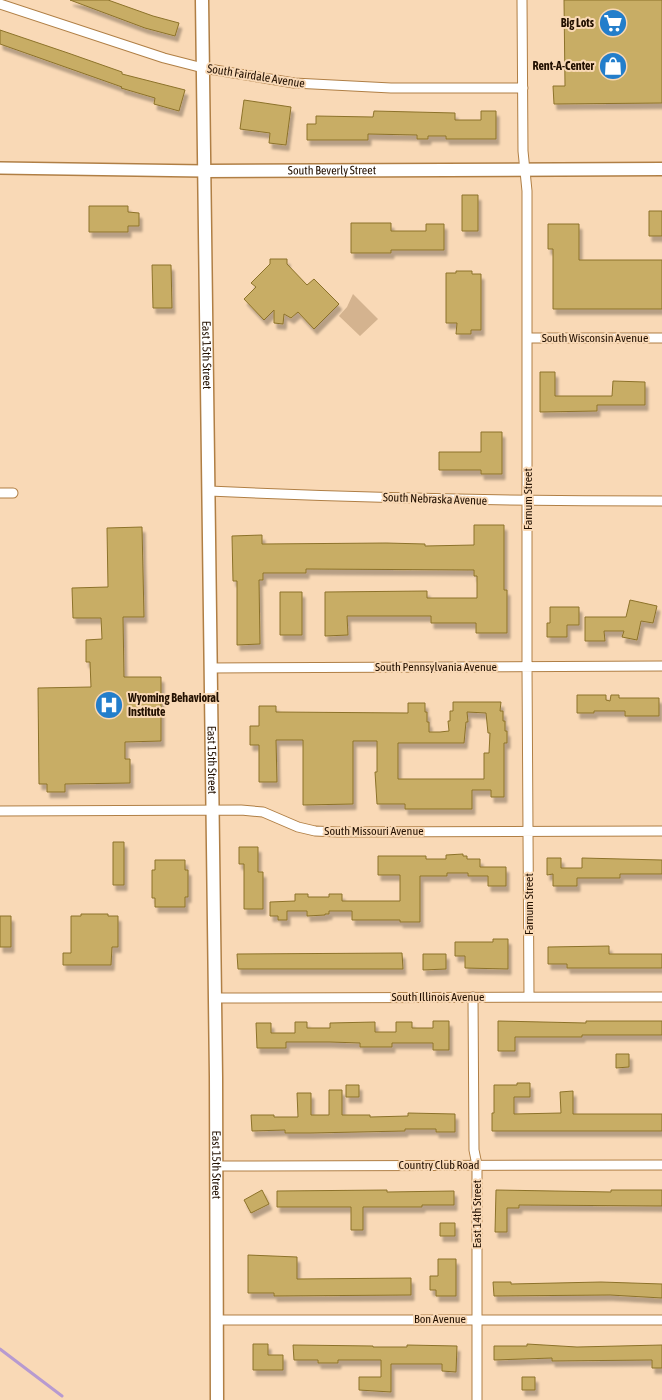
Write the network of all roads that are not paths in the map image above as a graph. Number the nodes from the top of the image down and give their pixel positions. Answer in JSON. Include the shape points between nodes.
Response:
{"nodes":[{"id":1,"x":202,"y":0,"type":"edge"},
{"id":2,"x":522,"y":0,"type":"edge"},
{"id":3,"x":0,"y":4,"type":"edge"},
{"id":4,"x":203,"y":68,"type":"junction"},
{"id":5,"x":523,"y":88,"type":"junction"},
{"id":6,"x":0,"y":168,"type":"edge"},
{"id":7,"x":662,"y":169,"type":"edge"},
{"id":8,"x":525,"y":170,"type":"junction"},
{"id":9,"x":204,"y":171,"type":"junction"},
{"id":10,"x":527,"y":338,"type":"junction"},
{"id":11,"x":662,"y":338,"type":"edge"},
{"id":12,"x":209,"y":491,"type":"junction"},
{"id":13,"x":13,"y":492,"type":"dead end"},
{"id":14,"x":0,"y":493,"type":"edge"},
{"id":15,"x":528,"y":501,"type":"junction"},
{"id":16,"x":662,"y":501,"type":"edge"},
{"id":17,"x":662,"y":666,"type":"edge"},
{"id":18,"x":527,"y":667,"type":"junction"},
{"id":19,"x":210,"y":668,"type":"junction"},
{"id":20,"x":0,"y":811,"type":"edge"},
{"id":21,"x":212,"y":811,"type":"junction"},
{"id":22,"x":528,"y":831,"type":"junction"},
{"id":23,"x":662,"y":831,"type":"edge"},
{"id":24,"x":473,"y":997,"type":"junction"},
{"id":25,"x":529,"y":997,"type":"junction"},
{"id":26,"x":662,"y":997,"type":"edge"},
{"id":27,"x":215,"y":998,"type":"junction"},
{"id":28,"x":477,"y":1165,"type":"junction"},
{"id":29,"x":662,"y":1165,"type":"edge"},
{"id":30,"x":216,"y":1166,"type":"junction"},
{"id":31,"x":477,"y":1319,"type":"junction"},
{"id":32,"x":217,"y":1320,"type":"junction"},
{"id":33,"x":662,"y":1320,"type":"edge"},
{"id":34,"x":217,"y":1400,"type":"edge"},
{"id":35,"x":478,"y":1400,"type":"edge"}],
"edges":[{"from":1,"to":4,"type":"main road","name":"East 15th Street"},
{"from":2,"to":5,"type":"street","name":"Farnum Street"},
{"from":3,"to":4,"type":"street","name":"South Fairdale Avenue"},
{"from":4,"to":5,"type":"street","name":"South Fairdale Avenue","via":[[294,83],[390,88]]},
{"from":4,"to":9,"type":"main road","name":"East 15th Street"},
{"from":5,"to":8,"type":"street","name":"Farnum Street"},
{"from":6,"to":9,"type":"street","name":"South Beverly Street"},
{"from":7,"to":8,"type":"main road","name":"South Beverly Street"},
{"from":8,"to":9,"type":"main road","name":"South Beverly Street"},
{"from":8,"to":10,"type":"street","name":"Farnum Street","via":[[528,191]]},
{"from":9,"to":12,"type":"main road","name":"East 15th Street"},
{"from":10,"to":11,"type":"street","name":"South Wisconsin Avenue"},
{"from":10,"to":15,"type":"street","name":"Farnum Street"},
{"from":12,"to":15,"type":"street","name":"South Nebraska Avenue"},
{"from":12,"to":19,"type":"main road","name":"East 15th Street"},
{"from":13,"to":14,"type":"street"},
{"from":15,"to":16,"type":"street","name":"South Nebraska Avenue"},
{"from":15,"to":18,"type":"street","name":"Farnum Street"},
{"from":17,"to":18,"type":"street","name":"South Pennsylvania Avenue"},
{"from":18,"to":19,"type":"street","name":"South Pennsylvania Avenue"},
{"from":18,"to":22,"type":"street","name":"Farnum Street"},
{"from":19,"to":21,"type":"main road","name":"East 15th Street"},
{"from":20,"to":21,"type":"street","name":"South Missouri Avenue"},
{"from":21,"to":22,"type":"street","name":"South Missouri Avenue","via":[[263,812],[314,831]]},
{"from":21,"to":27,"type":"main road","name":"East 15th Street"},
{"from":22,"to":23,"type":"street","name":"South Missouri Avenue"},
{"from":22,"to":25,"type":"street","name":"Farnum Street"},
{"from":24,"to":25,"type":"street","name":"South Illinois Avenue"},
{"from":24,"to":27,"type":"street","name":"South Illinois Avenue"},
{"from":24,"to":28,"type":"street","name":"East 14th Street","via":[[474,1150]]},
{"from":25,"to":26,"type":"street","name":"South Illinois Avenue"},
{"from":27,"to":30,"type":"main road","name":"East 15th Street"},
{"from":28,"to":29,"type":"street","name":"Country Club Road"},
{"from":28,"to":30,"type":"street","name":"Country Club Road"},
{"from":28,"to":31,"type":"street","name":"East 14th Street"},
{"from":30,"to":32,"type":"main road","name":"East 15th Street"},
{"from":31,"to":32,"type":"street","name":"Bon Avenue"},
{"from":31,"to":33,"type":"street","name":"Bon Avenue"},
{"from":31,"to":35,"type":"street","name":"East 14th Street"},
{"from":32,"to":34,"type":"main road","name":"East 15th Street"}]}
